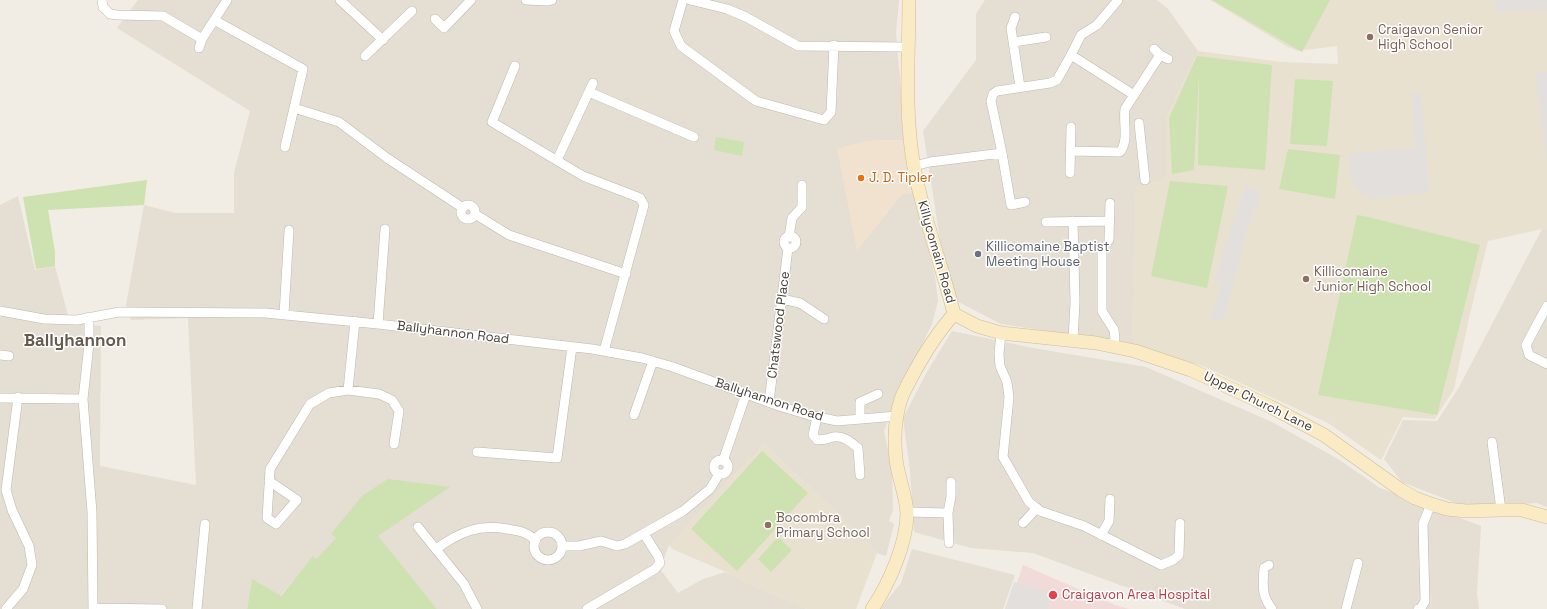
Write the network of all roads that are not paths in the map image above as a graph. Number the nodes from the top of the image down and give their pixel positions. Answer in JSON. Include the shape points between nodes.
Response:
{"nodes":[{"id":1,"x":102,"y":0,"type":"edge"},
{"id":2,"x":227,"y":0,"type":"edge"},
{"id":3,"x":340,"y":0,"type":"edge"},
{"id":4,"x":471,"y":0,"type":"edge"},
{"id":5,"x":526,"y":0,"type":"edge"},
{"id":6,"x":552,"y":0,"type":"edge"},
{"id":7,"x":683,"y":0,"type":"edge"},
{"id":8,"x":690,"y":0,"type":"edge"},
{"id":9,"x":909,"y":0,"type":"edge"},
{"id":10,"x":1118,"y":0,"type":"edge"},
{"id":11,"x":412,"y":11,"type":"dead end"},
{"id":12,"x":1015,"y":17,"type":"dead end"},
{"id":13,"x":436,"y":19,"type":"dead end"},
{"id":14,"x":214,"y":20,"type":"junction"},
{"id":15,"x":1046,"y":37,"type":"dead end"},
{"id":16,"x":383,"y":40,"type":"junction"},
{"id":17,"x":1014,"y":42,"type":"junction"},
{"id":18,"x":834,"y":45,"type":"junction"},
{"id":19,"x":909,"y":47,"type":"junction"},
{"id":20,"x":1071,"y":55,"type":"junction"},
{"id":21,"x":365,"y":56,"type":"dead end"},
{"id":22,"x":1168,"y":59,"type":"dead end"},
{"id":23,"x":515,"y":66,"type":"dead end"},
{"id":24,"x":1020,"y":87,"type":"junction"},
{"id":25,"x":1134,"y":94,"type":"junction"},
{"id":26,"x":294,"y":108,"type":"junction"},
{"id":27,"x":1139,"y":123,"type":"dead end"},
{"id":28,"x":1071,"y":127,"type":"dead end"},
{"id":29,"x":694,"y":137,"type":"dead end"},
{"id":30,"x":1140,"y":137,"type":"junction"},
{"id":31,"x":1125,"y":139,"type":"junction"},
{"id":32,"x":285,"y":147,"type":"dead end"},
{"id":33,"x":1071,"y":151,"type":"junction"},
{"id":34,"x":1002,"y":153,"type":"junction"},
{"id":35,"x":557,"y":160,"type":"junction"},
{"id":36,"x":914,"y":166,"type":"junction"},
{"id":37,"x":1070,"y":173,"type":"dead end"},
{"id":38,"x":1145,"y":180,"type":"dead end"},
{"id":39,"x":802,"y":185,"type":"dead end"},
{"id":40,"x":1026,"y":202,"type":"dead end"},
{"id":41,"x":1110,"y":203,"type":"dead end"},
{"id":42,"x":1073,"y":221,"type":"junction"},
{"id":43,"x":1109,"y":221,"type":"junction"},
{"id":44,"x":1046,"y":222,"type":"dead end"},
{"id":45,"x":385,"y":229,"type":"dead end"},
{"id":46,"x":289,"y":230,"type":"dead end"},
{"id":47,"x":1110,"y":240,"type":"dead end"},
{"id":48,"x":1102,"y":251,"type":"dead end"},
{"id":49,"x":626,"y":274,"type":"junction"},
{"id":50,"x":782,"y":299,"type":"junction"},
{"id":51,"x":1547,"y":306,"type":"edge"},
{"id":52,"x":0,"y":311,"type":"edge"},
{"id":53,"x":284,"y":314,"type":"junction"},
{"id":54,"x":954,"y":314,"type":"junction"},
{"id":55,"x":90,"y":317,"type":"junction"},
{"id":56,"x":824,"y":319,"type":"dead end"},
{"id":57,"x":355,"y":321,"type":"junction"},
{"id":58,"x":378,"y":324,"type":"junction"},
{"id":59,"x":1001,"y":333,"type":"junction"},
{"id":60,"x":1073,"y":340,"type":"junction"},
{"id":61,"x":1112,"y":346,"type":"junction"},
{"id":62,"x":572,"y":347,"type":"junction"},
{"id":63,"x":604,"y":351,"type":"junction"},
{"id":64,"x":653,"y":360,"type":"junction"},
{"id":65,"x":1547,"y":364,"type":"edge"},
{"id":66,"x":348,"y":390,"type":"junction"},
{"id":67,"x":746,"y":394,"type":"junction"},
{"id":68,"x":878,"y":394,"type":"dead end"},
{"id":69,"x":18,"y":397,"type":"junction"},
{"id":70,"x":0,"y":398,"type":"edge"},
{"id":71,"x":83,"y":399,"type":"junction"},
{"id":72,"x":769,"y":402,"type":"junction"},
{"id":73,"x":634,"y":415,"type":"dead end"},
{"id":74,"x":897,"y":416,"type":"junction"},
{"id":75,"x":817,"y":417,"type":"junction"},
{"id":76,"x":860,"y":419,"type":"junction"},
{"id":77,"x":1492,"y":442,"type":"dead end"},
{"id":78,"x":394,"y":444,"type":"dead end"},
{"id":79,"x":477,"y":452,"type":"dead end"},
{"id":80,"x":860,"y":475,"type":"dead end"},
{"id":81,"x":270,"y":481,"type":"dead end"},
{"id":82,"x":951,"y":482,"type":"dead end"},
{"id":83,"x":1110,"y":498,"type":"dead end"},
{"id":84,"x":1431,"y":504,"type":"junction"},
{"id":85,"x":1037,"y":508,"type":"junction"},
{"id":86,"x":1501,"y":510,"type":"junction"},
{"id":87,"x":907,"y":512,"type":"junction"},
{"id":88,"x":948,"y":513,"type":"junction"},
{"id":89,"x":1547,"y":517,"type":"edge"},
{"id":90,"x":1023,"y":523,"type":"dead end"},
{"id":91,"x":1180,"y":523,"type":"dead end"},
{"id":92,"x":205,"y":524,"type":"dead end"},
{"id":93,"x":418,"y":527,"type":"dead end"},
{"id":94,"x":644,"y":534,"type":"junction"},
{"id":95,"x":1101,"y":535,"type":"junction"},
{"id":96,"x":536,"y":540,"type":"junction"},
{"id":97,"x":949,"y":543,"type":"dead end"},
{"id":98,"x":563,"y":546,"type":"junction"},
{"id":99,"x":436,"y":549,"type":"junction"},
{"id":100,"x":1358,"y":563,"type":"dead end"},
{"id":101,"x":1270,"y":565,"type":"dead end"},
{"id":102,"x":93,"y":608,"type":"edge"},
{"id":103,"x":6,"y":609,"type":"edge"},
{"id":104,"x":162,"y":609,"type":"edge"},
{"id":105,"x":197,"y":609,"type":"edge"},
{"id":106,"x":477,"y":609,"type":"edge"},
{"id":107,"x":587,"y":609,"type":"edge"},
{"id":108,"x":872,"y":609,"type":"edge"},
{"id":109,"x":1272,"y":609,"type":"edge"},
{"id":110,"x":1346,"y":609,"type":"edge"},
{"id":111,"x":1418,"y":609,"type":"edge"}],
"edges":[{"from":1,"to":14,"type":"street","via":[[103,8],[110,14],[163,16],[201,44]]},
{"from":2,"to":14,"type":"street"},
{"from":3,"to":16,"type":"street"},
{"from":4,"to":13,"type":"street","via":[[444,28]]},
{"from":5,"to":6,"type":"street"},
{"from":7,"to":18,"type":"street","via":[[674,31],[681,46],[756,101],[824,120],[831,112]]},
{"from":8,"to":18,"type":"street","via":[[727,9],[746,17],[798,46]]},
{"from":9,"to":19,"type":"street","name":"Killycomain Road"},
{"from":10,"to":20,"type":"street","via":[[1097,25],[1081,35]]},
{"from":11,"to":16,"type":"street"},
{"from":12,"to":17,"type":"street","via":[[1011,28]]},
{"from":14,"to":26,"type":"street","via":[[303,69]]},
{"from":15,"to":17,"type":"street"},
{"from":16,"to":21,"type":"street"},
{"from":17,"to":24,"type":"street"},
{"from":18,"to":19,"type":"street"},
{"from":19,"to":36,"type":"street","name":"Killycomain Road","via":[[908,125]]},
{"from":20,"to":24,"type":"street","via":[[1057,80]]},
{"from":20,"to":25,"type":"street"},
{"from":22,"to":25,"type":"street","via":[[1157,52]]},
{"from":23,"to":35,"type":"street","via":[[492,122]]},
{"from":24,"to":34,"type":"street","via":[[997,90],[991,101]]},
{"from":25,"to":31,"type":"street","via":[[1125,109]]},
{"from":26,"to":32,"type":"street"},
{"from":26,"to":49,"type":"street","via":[[339,122],[387,158],[463,208],[472,206],[475,214],[509,235]]},
{"from":27,"to":30,"type":"street"},
{"from":28,"to":33,"type":"street"},
{"from":29,"to":35,"type":"street","via":[[591,87]]},
{"from":30,"to":31,"type":"street"},
{"from":30,"to":38,"type":"street"},
{"from":31,"to":33,"type":"street","via":[[1120,152]]},
{"from":33,"to":37,"type":"street"},
{"from":34,"to":36,"type":"street"},
{"from":34,"to":40,"type":"street","via":[[1011,205]]},
{"from":35,"to":49,"type":"street","via":[[583,176],[640,198],[644,205]]},
{"from":36,"to":54,"type":"street","name":"Killycomain Road","via":[[919,193]]},
{"from":39,"to":50,"type":"street","name":"Chatswood Place","via":[[802,207],[792,218],[789,237],[794,238],[796,242],[794,247],[788,248]]},
{"from":41,"to":43,"type":"street"},
{"from":42,"to":43,"type":"street"},
{"from":42,"to":44,"type":"street"},
{"from":42,"to":60,"type":"street"},
{"from":43,"to":47,"type":"street"},
{"from":45,"to":58,"type":"street"},
{"from":46,"to":53,"type":"street"},
{"from":48,"to":61,"type":"street","via":[[1105,281],[1102,311],[1114,330],[1115,339]]},
{"from":49,"to":63,"type":"street"},
{"from":50,"to":56,"type":"street","via":[[800,303]]},
{"from":50,"to":72,"type":"street","name":"Chatswood Place"},
{"from":51,"to":65,"type":"street","via":[[1526,345],[1529,355]]},
{"from":52,"to":55,"type":"street","name":"Ballyhannon Road","via":[[44,319],[77,320]]},
{"from":53,"to":55,"type":"street","name":"Ballyhannon Road","via":[[119,312]]},
{"from":53,"to":57,"type":"street","name":"Ballyhannon Road"},
{"from":54,"to":59,"type":"street","name":"Upper Church Lane","via":[[977,326]]},
{"from":54,"to":74,"type":"street","name":"Killycomain Road","via":[[943,326],[915,371],[901,398]]},
{"from":55,"to":71,"type":"street"},
{"from":57,"to":58,"type":"street","name":"Ballyhannon Road"},
{"from":57,"to":66,"type":"street"},
{"from":58,"to":62,"type":"street","name":"Ballyhannon Road"},
{"from":59,"to":60,"type":"street","name":"Upper Church Lane"},
{"from":59,"to":85,"type":"street","via":[[998,354],[1009,397],[1003,457],[1029,502]]},
{"from":60,"to":61,"type":"street","name":"Upper Church Lane"},
{"from":61,"to":84,"type":"street","name":"Upper Church Lane","via":[[1191,370],[1276,410],[1324,434],[1401,490]]},
{"from":62,"to":63,"type":"street","name":"Ballyhannon Road"},
{"from":62,"to":79,"type":"street","via":[[558,458]]},
{"from":63,"to":64,"type":"street","name":"Ballyhannon Road"},
{"from":64,"to":67,"type":"street","name":"Ballyhannon Road"},
{"from":64,"to":73,"type":"street"},
{"from":66,"to":78,"type":"street","via":[[379,394],[392,400],[399,411]]},
{"from":66,"to":81,"type":"street","via":[[329,392],[310,404],[270,469]]},
{"from":67,"to":72,"type":"street","name":"Ballyhannon Road"},
{"from":67,"to":94,"type":"street","via":[[723,461],[727,463],[728,470],[719,474],[710,489],[683,511]]},
{"from":68,"to":76,"type":"street","via":[[860,402]]},
{"from":69,"to":70,"type":"street"},
{"from":69,"to":71,"type":"street"},
{"from":69,"to":103,"type":"street","via":[[6,490],[12,510],[29,546],[32,565],[23,589]]},
{"from":71,"to":102,"type":"street","via":[[92,512]]},
{"from":72,"to":75,"type":"street","name":"Ballyhannon Road"},
{"from":74,"to":76,"type":"street","name":"Ballyhannon Road"},
{"from":74,"to":87,"type":"street","name":"Killycomain Road","via":[[896,459]]},
{"from":75,"to":76,"type":"street","name":"Ballyhannon Road","via":[[838,421]]},
{"from":75,"to":80,"type":"street","via":[[813,435],[817,440],[835,437],[847,439],[858,448]]},
{"from":77,"to":86,"type":"street"},
{"from":82,"to":88,"type":"street"},
{"from":83,"to":95,"type":"street","via":[[1109,521]]},
{"from":84,"to":86,"type":"street","name":"Upper Church Lane","via":[[1466,511]]},
{"from":84,"to":111,"type":"street","via":[[1423,524],[1425,601]]},
{"from":85,"to":90,"type":"street"},
{"from":85,"to":95,"type":"street"},
{"from":86,"to":89,"type":"street","name":"Upper Church Lane","via":[[1522,510]]},
{"from":87,"to":88,"type":"street"},
{"from":87,"to":108,"type":"street","name":"Killycomain Road","via":[[904,535],[887,584]]},
{"from":88,"to":97,"type":"street"},
{"from":91,"to":95,"type":"street","via":[[1179,555],[1161,565]]},
{"from":92,"to":105,"type":"street"},
{"from":93,"to":99,"type":"street"},
{"from":94,"to":98,"type":"street","via":[[617,546],[601,541],[579,546]]},
{"from":94,"to":107,"type":"street","via":[[660,563],[655,569]]},
{"from":96,"to":98,"type":"street","via":[[542,534],[551,532],[559,537]]},
{"from":96,"to":98,"type":"street","via":[[536,554],[548,561],[560,555]]},
{"from":96,"to":99,"type":"street","via":[[527,532],[482,527],[461,534]]},
{"from":99,"to":106,"type":"street","via":[[464,584]]},
{"from":100,"to":110,"type":"street"},
{"from":101,"to":109,"type":"street","via":[[1264,568],[1263,588],[1265,600]]},
{"from":102,"to":104,"type":"street"}]}
